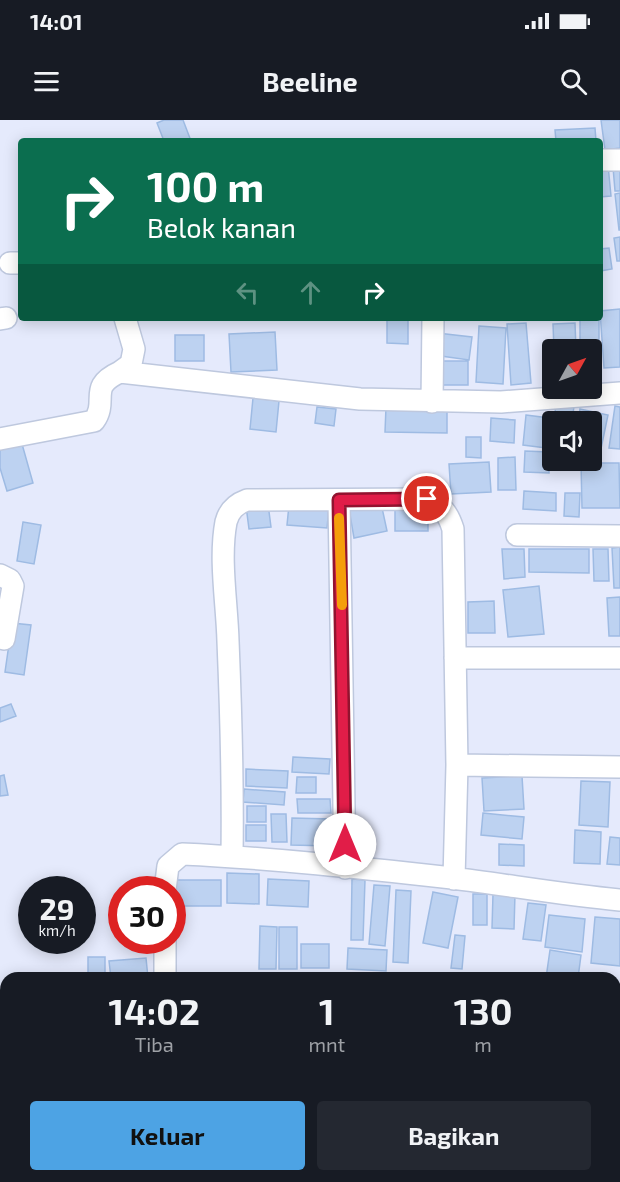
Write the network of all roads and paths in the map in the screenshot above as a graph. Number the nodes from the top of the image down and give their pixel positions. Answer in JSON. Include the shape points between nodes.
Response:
{"nodes":[{"id":1,"x":603,"y":160,"type":"edge"},
{"id":2,"x":620,"y":160,"type":"edge"},
{"id":3,"x":125,"y":321,"type":"edge"},
{"id":4,"x":432,"y":321,"type":"edge"},
{"id":5,"x":120,"y":372,"type":"junction"},
{"id":6,"x":620,"y":393,"type":"edge"},
{"id":7,"x":432,"y":402,"type":"junction"},
{"id":8,"x":0,"y":439,"type":"edge"},
{"id":9,"x":339,"y":500,"type":"junction"},
{"id":10,"x":517,"y":535,"type":"dead end"},
{"id":11,"x":620,"y":536,"type":"edge"},
{"id":12,"x":0,"y":575,"type":"edge"},
{"id":13,"x":4,"y":639,"type":"dead end"},
{"id":14,"x":455,"y":658,"type":"junction"},
{"id":15,"x":620,"y":658,"type":"edge"},
{"id":16,"x":457,"y":765,"type":"junction"},
{"id":17,"x":620,"y":767,"type":"edge"},
{"id":18,"x":232,"y":856,"type":"junction"},
{"id":19,"x":345,"y":868,"type":"junction"},
{"id":20,"x":167,"y":876,"type":"edge"},
{"id":21,"x":454,"y":879,"type":"junction"},
{"id":22,"x":620,"y":900,"type":"edge"},
{"id":23,"x":165,"y":954,"type":"edge"},
{"id":24,"x":165,"y":972,"type":"edge"}],
"edges":[{"from":1,"to":2,"type":"street"},
{"from":3,"to":5,"type":"street","via":[[134,349],[131,364]]},
{"from":4,"to":7,"type":"street"},
{"from":5,"to":7,"type":"street","via":[[360,399]]},
{"from":5,"to":8,"type":"street","via":[[102,384],[94,421]]},
{"from":6,"to":7,"type":"street","via":[[501,402]]},
{"from":9,"to":14,"type":"street","via":[[427,499],[440,505],[448,515],[453,530]]},
{"from":9,"to":18,"type":"street","via":[[247,500],[231,511],[226,522],[234,764]]},
{"from":9,"to":19,"type":"street"},
{"from":10,"to":11,"type":"street"},
{"from":12,"to":13,"type":"street","via":[[13,586]]},
{"from":14,"to":15,"type":"street"},
{"from":14,"to":16,"type":"street"},
{"from":16,"to":17,"type":"street"},
{"from":16,"to":21,"type":"street"},
{"from":18,"to":19,"type":"street"},
{"from":18,"to":20,"type":"street","via":[[182,854],[168,866]]},
{"from":19,"to":21,"type":"street"},
{"from":21,"to":22,"type":"street"},
{"from":23,"to":24,"type":"street"}]}
